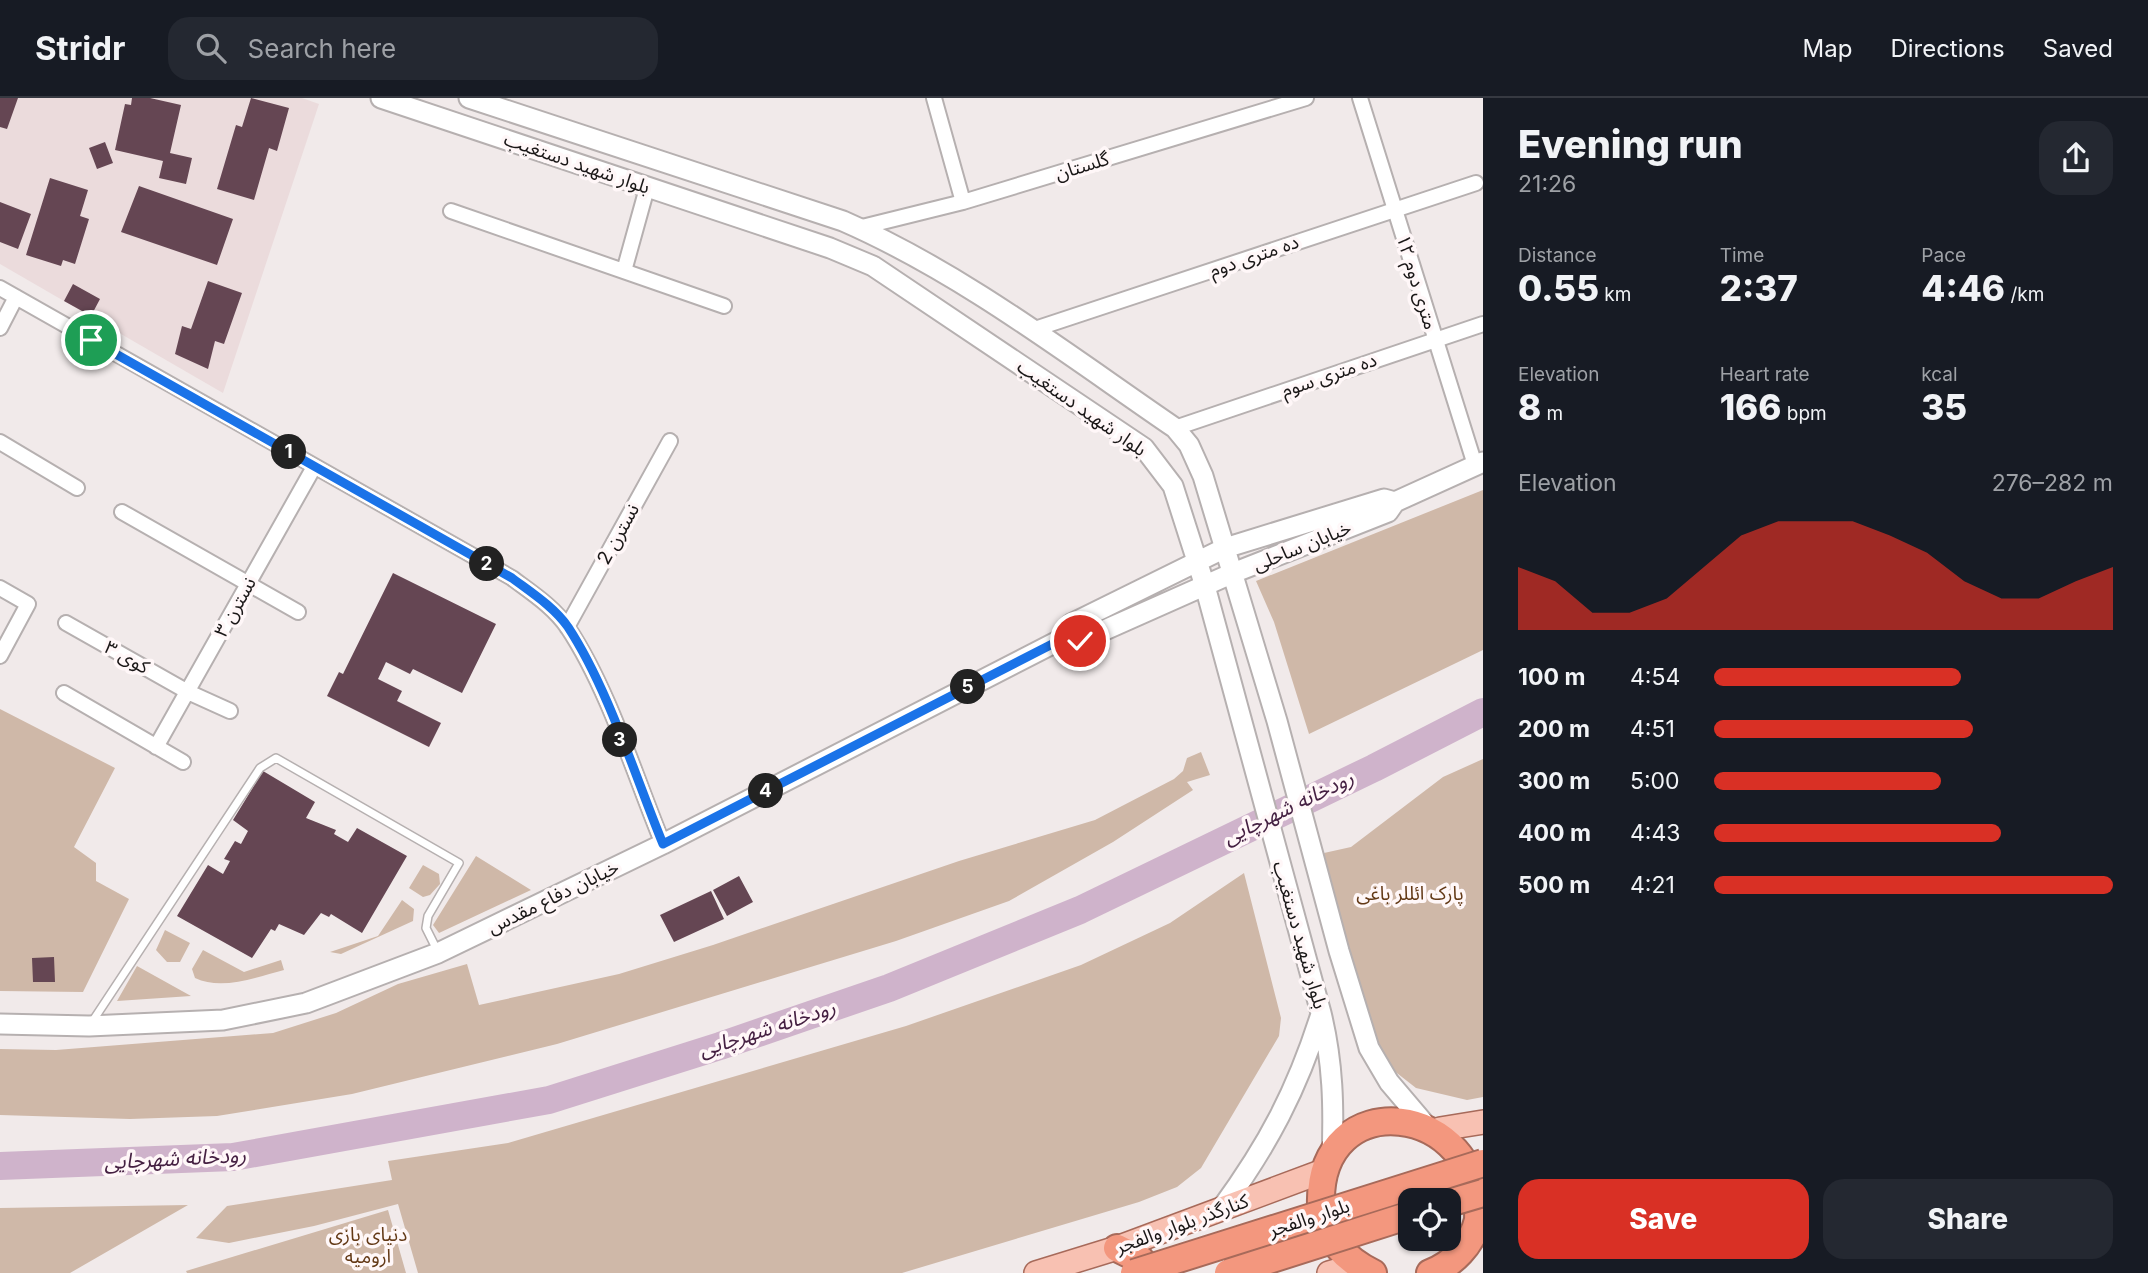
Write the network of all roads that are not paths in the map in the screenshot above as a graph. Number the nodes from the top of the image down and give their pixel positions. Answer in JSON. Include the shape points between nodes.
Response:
{"nodes":[{"id":1,"x":381,"y":98,"type":"edge"},
{"id":2,"x":469,"y":98,"type":"edge"},
{"id":3,"x":934,"y":98,"type":"edge"},
{"id":4,"x":1306,"y":98,"type":"edge"},
{"id":5,"x":1360,"y":98,"type":"edge"},
{"id":6,"x":1476,"y":183,"type":"dead end"},
{"id":7,"x":647,"y":188,"type":"junction"},
{"id":8,"x":963,"y":202,"type":"junction"},
{"id":9,"x":1394,"y":209,"type":"junction"},
{"id":10,"x":451,"y":211,"type":"dead end"},
{"id":11,"x":858,"y":228,"type":"junction"},
{"id":12,"x":624,"y":271,"type":"junction"},
{"id":13,"x":0,"y":288,"type":"edge"},
{"id":14,"x":16,"y":298,"type":"junction"},
{"id":15,"x":724,"y":306,"type":"dead end"},
{"id":16,"x":1483,"y":324,"type":"edge"},
{"id":17,"x":0,"y":328,"type":"edge"},
{"id":18,"x":1032,"y":330,"type":"junction"},
{"id":19,"x":1435,"y":339,"type":"junction"},
{"id":20,"x":1175,"y":428,"type":"junction"},
{"id":21,"x":670,"y":441,"type":"dead end"},
{"id":22,"x":0,"y":442,"type":"edge"},
{"id":23,"x":1479,"y":464,"type":"edge"},
{"id":24,"x":314,"y":467,"type":"junction"},
{"id":25,"x":77,"y":488,"type":"dead end"},
{"id":26,"x":1395,"y":502,"type":"junction"},
{"id":27,"x":122,"y":512,"type":"dead end"},
{"id":28,"x":1225,"y":548,"type":"junction"},
{"id":29,"x":1197,"y":560,"type":"junction"},
{"id":30,"x":1233,"y":573,"type":"junction"},
{"id":31,"x":248,"y":584,"type":"junction"},
{"id":32,"x":1205,"y":586,"type":"junction"},
{"id":33,"x":0,"y":589,"type":"edge"},
{"id":34,"x":298,"y":612,"type":"dead end"},
{"id":35,"x":66,"y":623,"type":"dead end"},
{"id":36,"x":568,"y":626,"type":"junction"},
{"id":37,"x":1066,"y":637,"type":"junction"},
{"id":38,"x":0,"y":656,"type":"edge"},
{"id":39,"x":188,"y":691,"type":"junction"},
{"id":40,"x":64,"y":692,"type":"dead end"},
{"id":41,"x":230,"y":711,"type":"dead end"},
{"id":42,"x":156,"y":747,"type":"junction"},
{"id":43,"x":183,"y":762,"type":"dead end"},
{"id":44,"x":663,"y":844,"type":"junction"},
{"id":45,"x":438,"y":953,"type":"junction"},
{"id":46,"x":1321,"y":1013,"type":"junction"},
{"id":47,"x":0,"y":1024,"type":"edge"},
{"id":48,"x":89,"y":1026,"type":"junction"},
{"id":49,"x":1483,"y":1122,"type":"edge"},
{"id":50,"x":1432,"y":1126,"type":"junction"},
{"id":51,"x":1483,"y":1163,"type":"edge"},
{"id":52,"x":1329,"y":1164,"type":"junction"},
{"id":53,"x":1483,"y":1192,"type":"edge"},
{"id":54,"x":1461,"y":1199,"type":"edge"},
{"id":55,"x":1222,"y":1209,"type":"junction"},
{"id":56,"x":1398,"y":1219,"type":"edge"},
{"id":57,"x":1477,"y":1230,"type":"edge"},
{"id":58,"x":1117,"y":1248,"type":"junction"},
{"id":59,"x":1364,"y":1269,"type":"edge"},
{"id":60,"x":1036,"y":1273,"type":"edge"},
{"id":61,"x":1134,"y":1273,"type":"edge"},
{"id":62,"x":1149,"y":1273,"type":"edge"},
{"id":63,"x":1228,"y":1273,"type":"edge"},
{"id":64,"x":1329,"y":1273,"type":"edge"},
{"id":65,"x":1430,"y":1273,"type":"edge"},
{"id":66,"x":1463,"y":1273,"type":"edge"}],
"edges":[{"from":1,"to":7,"type":"main road","name":"بلوار شهید دستغیب"},
{"from":2,"to":11,"type":"main road","name":"بلوار شهید دستغیب"},
{"from":3,"to":8,"type":"street"},
{"from":4,"to":8,"type":"street","name":"گلستان"},
{"from":5,"to":9,"type":"street","name":"۱۲ متری دوم"},
{"from":6,"to":9,"type":"street","name":"ده متری دوم"},
{"from":7,"to":12,"type":"street"},
{"from":7,"to":29,"type":"main road","name":"بلوار شهید دستغیب","via":[[873,266],[1133,440],[1173,486]]},
{"from":8,"to":11,"type":"street","name":"گلستان"},
{"from":9,"to":18,"type":"street","name":"ده متری دوم"},
{"from":9,"to":19,"type":"street","name":"۱۲ متری دوم"},
{"from":10,"to":12,"type":"street"},
{"from":11,"to":18,"type":"main road","name":"بلوار شهید دستغیب","via":[[896,245]]},
{"from":12,"to":15,"type":"street"},
{"from":13,"to":14,"type":"street"},
{"from":14,"to":17,"type":"street"},
{"from":14,"to":24,"type":"street"},
{"from":16,"to":19,"type":"street","name":"ده متری سوم"},
{"from":18,"to":20,"type":"main road","name":"بلوار شهید دستغیب"},
{"from":19,"to":20,"type":"street","name":"ده متری سوم"},
{"from":19,"to":23,"type":"street","name":"۱۲ متری دوم"},
{"from":20,"to":28,"type":"main road","name":"بلوار شهید دستغیب","via":[[1189,445],[1203,476]]},
{"from":21,"to":36,"type":"street","name":"نسترن 2"},
{"from":22,"to":25,"type":"street"},
{"from":23,"to":26,"type":"main road","name":"خیابان ساحلی"},
{"from":24,"to":31,"type":"street","name":"نسترن ۳"},
{"from":24,"to":36,"type":"street","via":[[512,578]]},
{"from":26,"to":28,"type":"main road","name":"خیابان ساحلی","via":[[1384,499]]},
{"from":26,"to":30,"type":"main road","name":"خیابان ساحلی","via":[[1388,512]]},
{"from":27,"to":31,"type":"street"},
{"from":28,"to":29,"type":"main road","name":"خیابان ساحلی"},
{"from":28,"to":30,"type":"main road","name":"بلوار شهید دستغیب"},
{"from":29,"to":32,"type":"main road","name":"بلوار شهید دستغیب"},
{"from":29,"to":37,"type":"main road","name":"خیابان دفاع مقدس","via":[[1070,624]]},
{"from":30,"to":32,"type":"main road","name":"خیابان ساحلی"},
{"from":30,"to":50,"type":"main road","name":"بلوار شهید دستغیب","via":[[1369,1048],[1389,1082]]},
{"from":31,"to":34,"type":"street"},
{"from":31,"to":39,"type":"street","name":"نسترن ۳"},
{"from":32,"to":37,"type":"main road","name":"خیابان دفاع مقدس","via":[[1080,641]]},
{"from":32,"to":46,"type":"main road","name":"بلوار شهید دستغیب"},
{"from":33,"to":38,"type":"street","via":[[28,604]]},
{"from":35,"to":39,"type":"street","name":"کوی ۳"},
{"from":36,"to":44,"type":"street"},
{"from":37,"to":44,"type":"main road","name":"خیابان دفاع مقدس"},
{"from":39,"to":41,"type":"street","name":"کوی ۳"},
{"from":39,"to":42,"type":"street","name":"نسترن ۳"},
{"from":40,"to":42,"type":"street"},
{"from":42,"to":43,"type":"street"},
{"from":44,"to":45,"type":"main road","name":"خیابان دفاع مقدس"},
{"from":45,"to":48,"type":"main road","name":"خیابان دفاع مقدس","via":[[306,1003],[223,1020]]},
{"from":45,"to":48,"type":"lane","via":[[426,928],[428,916],[459,863],[276,758],[260,768]]},
{"from":46,"to":52,"type":"main road","name":"بلوار شهید دستغیب","via":[[1335,1093]]},
{"from":46,"to":55,"type":"main road","via":[[1305,1065],[1260,1156]]},
{"from":47,"to":48,"type":"main road","name":"خیابان دفاع مقدس"},
{"from":49,"to":50,"type":"main road"},
{"from":50,"to":52,"type":"highway","via":[[1392,1120],[1362,1129]]},
{"from":50,"to":57,"type":"highway","via":[[1454,1139],[1474,1164],[1481,1195]]},
{"from":51,"to":61,"type":"highway","name":"بلوار والفجر","bridge":true},
{"from":52,"to":55,"type":"main road","name":"کنارگذر بلوار والفجر"},
{"from":52,"to":59,"type":"highway","via":[[1321,1207],[1327,1229],[1339,1249]]},
{"from":53,"to":54,"type":"highway","bridge":true},
{"from":55,"to":58,"type":"main road","name":"کنارگذر بلوار والفجر"},
{"from":56,"to":63,"type":"highway","name":"بلوار والفجر","bridge":true},
{"from":57,"to":65,"type":"highway","via":[[1457,1256]]},
{"from":57,"to":66,"type":"main road"},
{"from":58,"to":60,"type":"main road","name":"کنارگذر بلوار والفجر"},
{"from":58,"to":62,"type":"highway","via":[[1141,1260]]},
{"from":59,"to":64,"type":"main road"}]}
